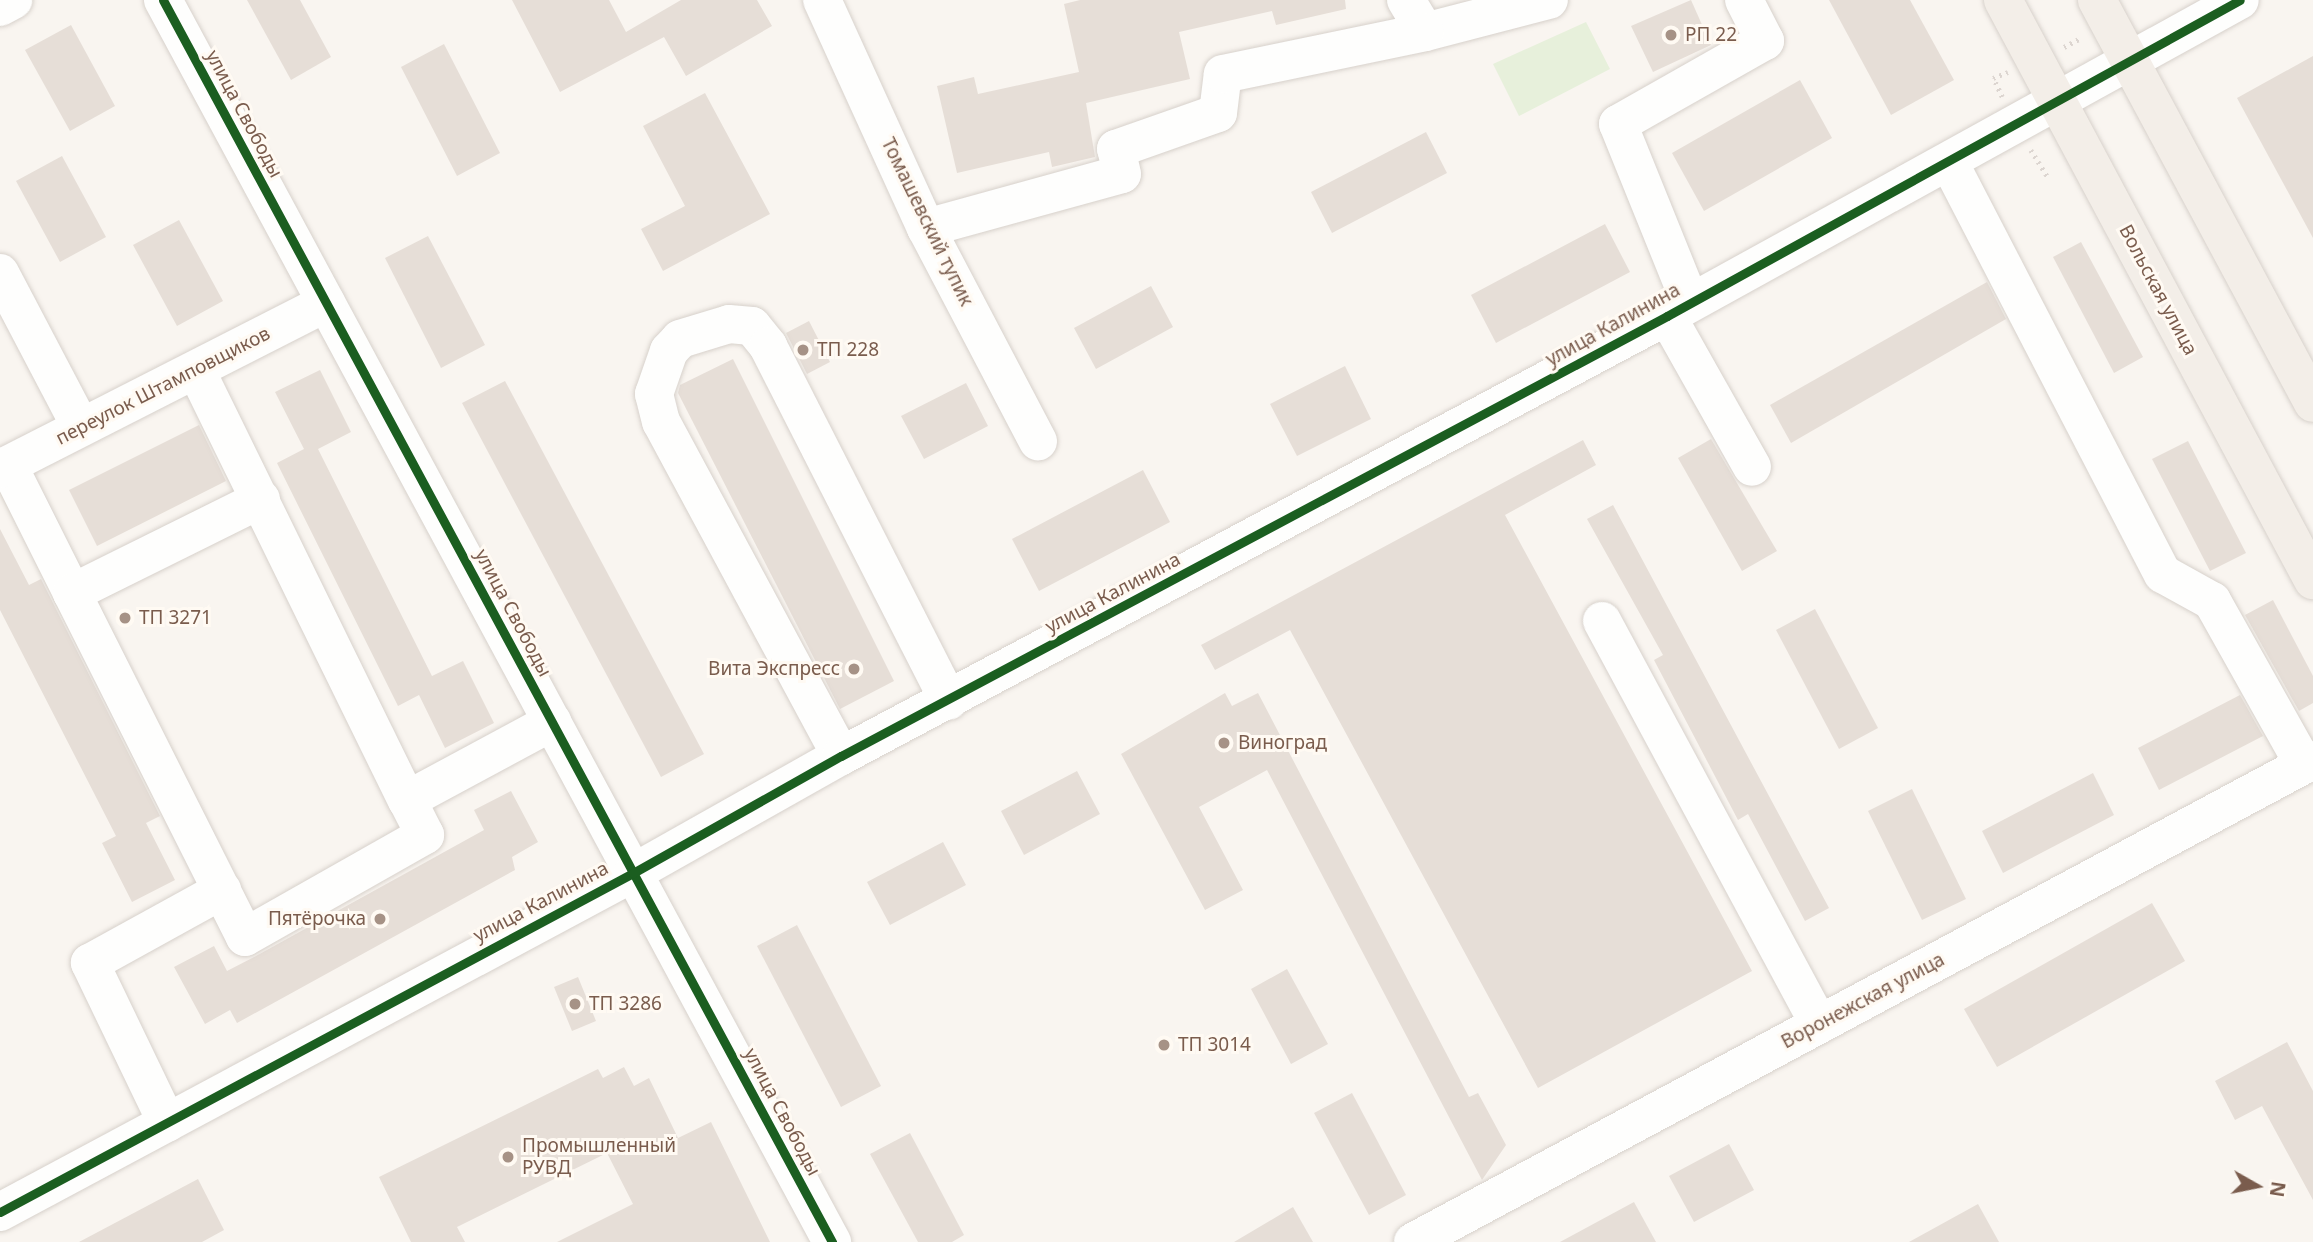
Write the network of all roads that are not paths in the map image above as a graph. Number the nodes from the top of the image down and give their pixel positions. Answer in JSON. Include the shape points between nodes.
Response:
{"nodes":[{"id":1,"x":13,"y":0,"type":"edge"},
{"id":2,"x":163,"y":0,"type":"edge"},
{"id":3,"x":822,"y":0,"type":"edge"},
{"id":4,"x":1549,"y":0,"type":"edge"},
{"id":5,"x":1744,"y":0,"type":"edge"},
{"id":6,"x":2003,"y":0,"type":"edge"},
{"id":7,"x":2097,"y":0,"type":"edge"},
{"id":8,"x":2240,"y":0,"type":"edge"},
{"id":9,"x":0,"y":6,"type":"edge"},
{"id":10,"x":1415,"y":16,"type":"edge"},
{"id":11,"x":2129,"y":61,"type":"junction"},
{"id":12,"x":2056,"y":98,"type":"junction"},
{"id":13,"x":1949,"y":162,"type":"junction"},
{"id":14,"x":926,"y":228,"type":"junction"},
{"id":15,"x":0,"y":273,"type":"edge"},
{"id":16,"x":326,"y":303,"type":"junction"},
{"id":17,"x":1679,"y":309,"type":"junction"},
{"id":18,"x":9,"y":312,"type":"edge"},
{"id":19,"x":196,"y":370,"type":"junction"},
{"id":20,"x":2313,"y":403,"type":"edge"},
{"id":21,"x":81,"y":428,"type":"junction"},
{"id":22,"x":1038,"y":441,"type":"dead end"},
{"id":23,"x":4,"y":467,"type":"edge"},
{"id":24,"x":1752,"y":467,"type":"dead end"},
{"id":25,"x":261,"y":499,"type":"junction"},
{"id":26,"x":2313,"y":580,"type":"edge"},
{"id":27,"x":72,"y":593,"type":"junction"},
{"id":28,"x":1602,"y":621,"type":"dead end"},
{"id":29,"x":949,"y":701,"type":"junction"},
{"id":30,"x":552,"y":722,"type":"junction"},
{"id":31,"x":841,"y":756,"type":"junction"},
{"id":32,"x":2309,"y":763,"type":"edge"},
{"id":33,"x":407,"y":800,"type":"junction"},
{"id":34,"x":633,"y":873,"type":"junction"},
{"id":35,"x":222,"y":890,"type":"junction"},
{"id":36,"x":1819,"y":1024,"type":"junction"},
{"id":37,"x":167,"y":1123,"type":"junction"},
{"id":38,"x":0,"y":1212,"type":"edge"},
{"id":39,"x":832,"y":1242,"type":"edge"},
{"id":40,"x":1413,"y":1242,"type":"edge"}],
"edges":[{"from":1,"to":9,"type":"street"},
{"from":2,"to":16,"type":"street","name":"улица Свободы"},
{"from":3,"to":14,"type":"street","name":"Томашевский тупик"},
{"from":4,"to":10,"type":"street"},
{"from":5,"to":17,"type":"street","via":[[1765,41],[1618,124]]},
{"from":6,"to":12,"type":"main road","name":"Вольская улица"},
{"from":7,"to":11,"type":"main road"},
{"from":8,"to":11,"type":"street","name":"улица Калинина"},
{"from":10,"to":14,"type":"street","via":[[1223,74],[1219,113],[1116,149],[1122,174]]},
{"from":11,"to":12,"type":"street","name":"улица Калинина"},
{"from":11,"to":20,"type":"main road"},
{"from":12,"to":13,"type":"street","name":"улица Калинина"},
{"from":12,"to":26,"type":"main road","name":"Вольская улица"},
{"from":13,"to":17,"type":"street","name":"улица Калинина"},
{"from":13,"to":32,"type":"street","via":[[2163,573],[2212,601]]},
{"from":14,"to":22,"type":"street","name":"Томашевский тупик"},
{"from":15,"to":18,"type":"street"},
{"from":16,"to":19,"type":"street","name":"переулок Штамповщиков"},
{"from":16,"to":30,"type":"street","name":"улица Свободы"},
{"from":17,"to":24,"type":"street"},
{"from":17,"to":29,"type":"street","name":"улица Калинина"},
{"from":18,"to":21,"type":"street"},
{"from":19,"to":21,"type":"street","name":"переулок Штамповщиков"},
{"from":19,"to":25,"type":"street"},
{"from":21,"to":23,"type":"street","name":"переулок Штамповщиков"},
{"from":23,"to":27,"type":"street"},
{"from":25,"to":27,"type":"street"},
{"from":25,"to":33,"type":"street"},
{"from":27,"to":35,"type":"street"},
{"from":28,"to":36,"type":"street"},
{"from":29,"to":31,"type":"street","name":"улица Калинина"},
{"from":29,"to":31,"type":"street","via":[[768,346],[752,326],[729,324],[680,339],[668,351],[653,394],[661,422]]},
{"from":30,"to":33,"type":"street"},
{"from":30,"to":34,"type":"street","name":"улица Свободы"},
{"from":31,"to":34,"type":"street","name":"улица Калинина"},
{"from":32,"to":36,"type":"street","name":"Воронежская улица"},
{"from":33,"to":35,"type":"street","via":[[425,835],[245,937]]},
{"from":34,"to":37,"type":"street","name":"улица Калинина"},
{"from":34,"to":39,"type":"street","name":"улица Свободы"},
{"from":35,"to":37,"type":"street","via":[[90,963]]},
{"from":36,"to":40,"type":"street","name":"Воронежская улица"},
{"from":37,"to":38,"type":"street","name":"улица Калинина"}]}
